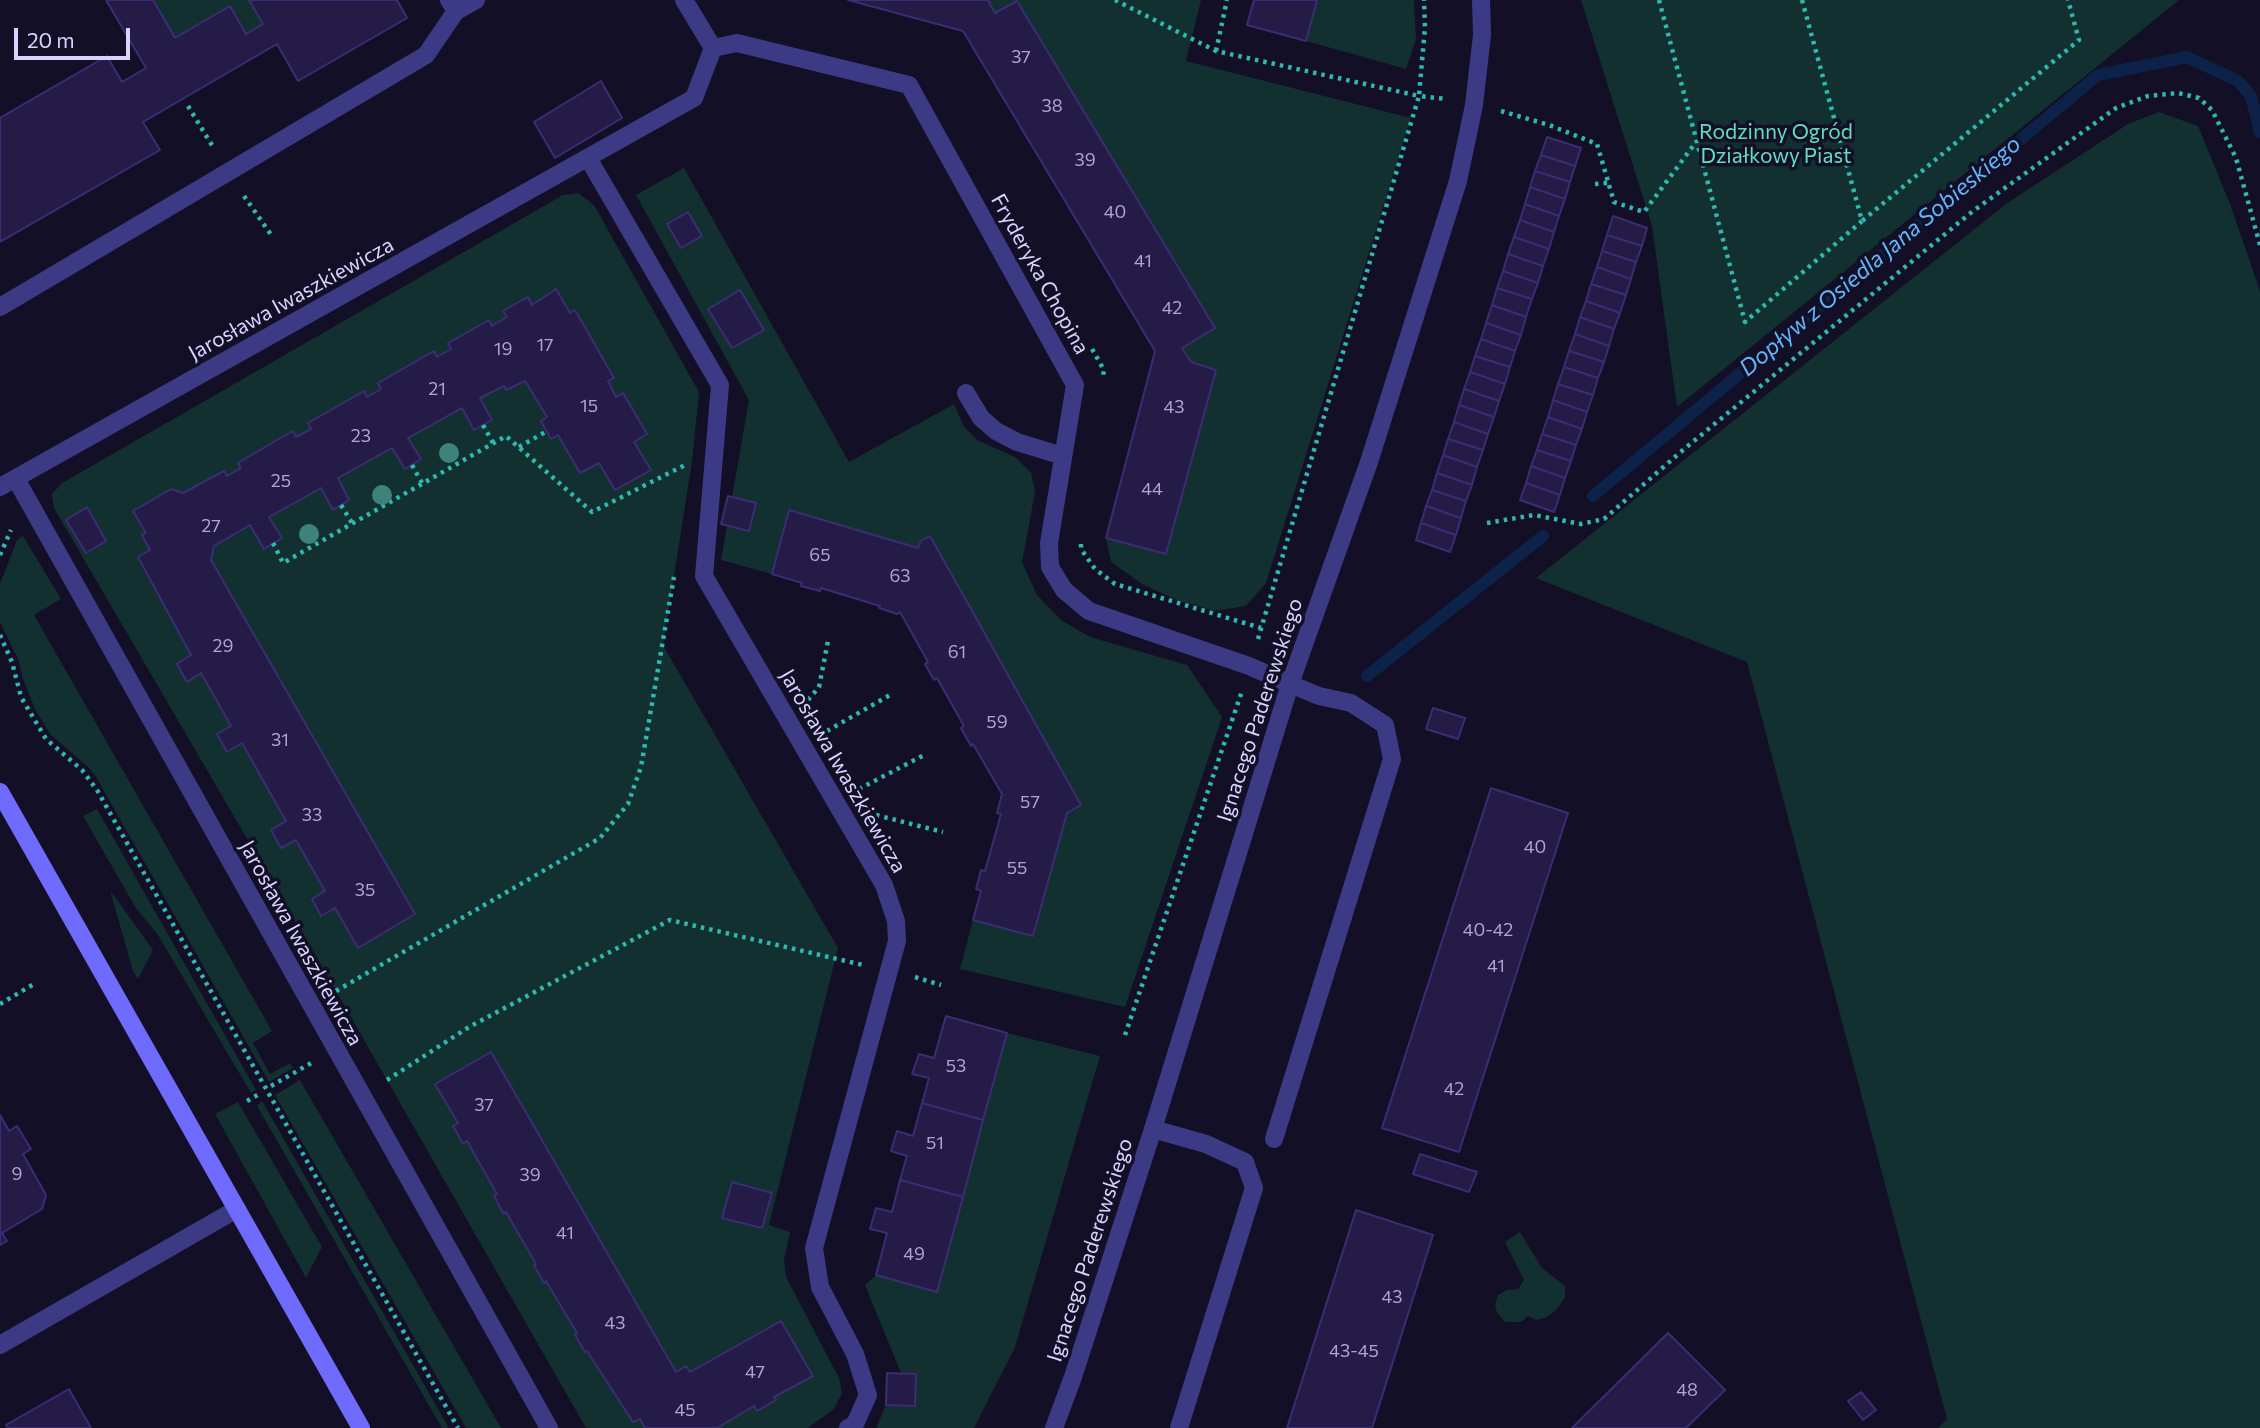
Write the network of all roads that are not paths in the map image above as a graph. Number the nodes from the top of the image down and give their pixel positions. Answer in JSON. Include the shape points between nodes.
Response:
{"nodes":[{"id":1,"x":476,"y":0,"type":"edge"},
{"id":2,"x":684,"y":0,"type":"edge"},
{"id":3,"x":1481,"y":0,"type":"edge"},
{"id":4,"x":453,"y":6,"type":"edge"},
{"id":5,"x":713,"y":48,"type":"junction"},
{"id":6,"x":588,"y":158,"type":"junction"},
{"id":7,"x":0,"y":307,"type":"edge"},
{"id":8,"x":966,"y":393,"type":"dead end"},
{"id":9,"x":1063,"y":456,"type":"junction"},
{"id":10,"x":8,"y":483,"type":"edge"},
{"id":11,"x":1290,"y":684,"type":"junction"},
{"id":12,"x":0,"y":792,"type":"edge"},
{"id":13,"x":1153,"y":1129,"type":"junction"},
{"id":14,"x":1274,"y":1139,"type":"dead end"},
{"id":15,"x":237,"y":1209,"type":"junction"},
{"id":16,"x":0,"y":1345,"type":"edge"},
{"id":17,"x":361,"y":1428,"type":"edge"},
{"id":18,"x":548,"y":1428,"type":"edge"},
{"id":19,"x":848,"y":1428,"type":"edge"},
{"id":20,"x":1054,"y":1428,"type":"edge"},
{"id":21,"x":1179,"y":1428,"type":"edge"}],
"edges":[{"from":1,"to":4,"type":"street"},
{"from":2,"to":5,"type":"street"},
{"from":3,"to":11,"type":"street","name":"Ignacego Paderewskiego","via":[[1474,105],[1458,181],[1369,463]]},
{"from":4,"to":7,"type":"street","via":[[426,55]]},
{"from":5,"to":6,"type":"street","name":"Jarosława Iwaszkiewicza","via":[[694,98]]},
{"from":5,"to":9,"type":"street","name":"Fryderyka Chopina","via":[[737,43],[909,85],[1075,384]]},
{"from":6,"to":10,"type":"street","name":"Jarosława Iwaszkiewicza"},
{"from":6,"to":19,"type":"street","name":"Jarosława Iwaszkiewicza","via":[[720,385],[704,576],[884,885],[896,920],[897,940],[814,1248],[820,1287],[855,1354],[868,1395],[855,1424]]},
{"from":8,"to":9,"type":"street","via":[[981,418],[996,431]]},
{"from":9,"to":11,"type":"street","name":"Fryderyka Chopina","via":[[1049,543],[1050,567],[1064,590],[1089,611]]},
{"from":10,"to":18,"type":"street","name":"Jarosława Iwaszkiewicza"},
{"from":11,"to":13,"type":"street","name":"Ignacego Paderewskiego"},
{"from":11,"to":14,"type":"street","name":"Fryderyka Chopina","via":[[1351,703],[1385,725],[1392,760]]},
{"from":12,"to":15,"type":"street"},
{"from":13,"to":20,"type":"street","name":"Ignacego Paderewskiego"},
{"from":13,"to":21,"type":"street","via":[[1206,1143],[1245,1162],[1254,1188]]},
{"from":15,"to":16,"type":"street"},
{"from":15,"to":17,"type":"street"}]}
